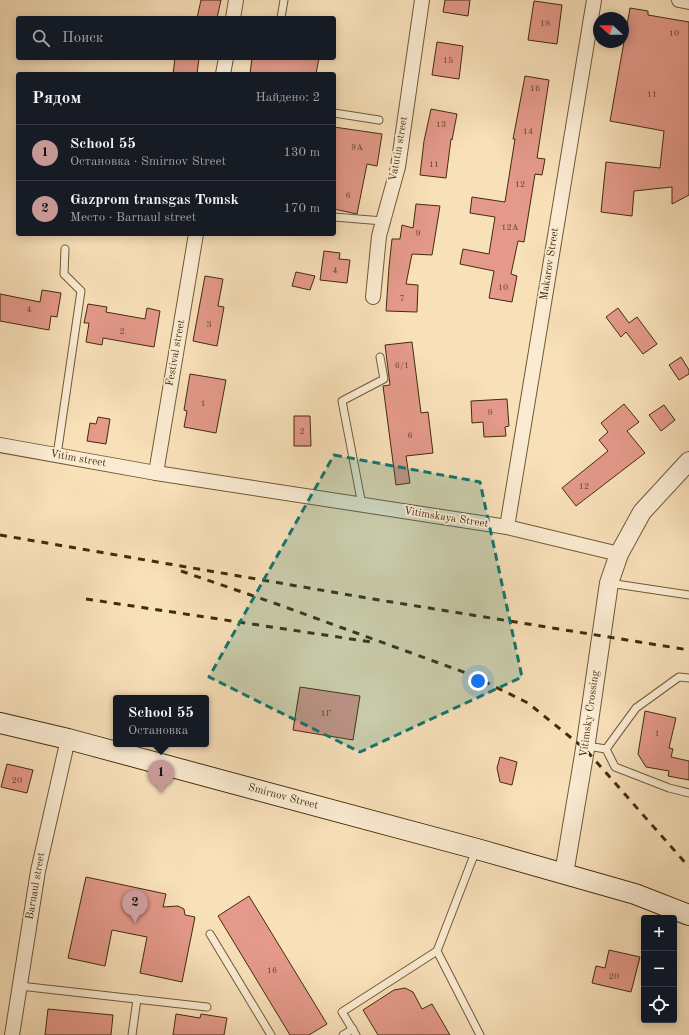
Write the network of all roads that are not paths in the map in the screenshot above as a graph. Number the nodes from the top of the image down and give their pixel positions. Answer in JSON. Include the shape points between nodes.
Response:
{"nodes":[{"id":1,"x":236,"y":0,"type":"edge"},
{"id":2,"x":284,"y":0,"type":"edge"},
{"id":3,"x":422,"y":0,"type":"edge"},
{"id":4,"x":594,"y":0,"type":"edge"},
{"id":5,"x":679,"y":0,"type":"edge"},
{"id":6,"x":689,"y":2,"type":"edge"},
{"id":7,"x":233,"y":16,"type":"edge"},
{"id":8,"x":281,"y":16,"type":"edge"},
{"id":9,"x":226,"y":60,"type":"edge"},
{"id":10,"x":224,"y":72,"type":"edge"},
{"id":11,"x":336,"y":113,"type":"edge"},
{"id":12,"x":379,"y":120,"type":"dead end"},
{"id":13,"x":336,"y":217,"type":"edge"},
{"id":14,"x":383,"y":221,"type":"junction"},
{"id":15,"x":196,"y":236,"type":"edge"},
{"id":16,"x":65,"y":249,"type":"dead end"},
{"id":17,"x":373,"y":297,"type":"dead end"},
{"id":18,"x":380,"y":357,"type":"dead end"},
{"id":19,"x":0,"y":445,"type":"edge"},
{"id":20,"x":57,"y":455,"type":"junction"},
{"id":21,"x":689,"y":461,"type":"edge"},
{"id":22,"x":156,"y":473,"type":"junction"},
{"id":23,"x":362,"y":505,"type":"junction"},
{"id":24,"x":507,"y":527,"type":"junction"},
{"id":25,"x":619,"y":554,"type":"junction"},
{"id":26,"x":609,"y":583,"type":"junction"},
{"id":27,"x":689,"y":595,"type":"edge"},
{"id":28,"x":689,"y":678,"type":"edge"},
{"id":29,"x":0,"y":724,"type":"edge"},
{"id":30,"x":68,"y":739,"type":"junction"},
{"id":31,"x":585,"y":745,"type":"junction"},
{"id":32,"x":606,"y":749,"type":"junction"},
{"id":33,"x":689,"y":793,"type":"edge"},
{"id":34,"x":477,"y":849,"type":"junction"},
{"id":35,"x":564,"y":874,"type":"junction"},
{"id":36,"x":689,"y":915,"type":"edge"},
{"id":37,"x":210,"y":934,"type":"dead end"},
{"id":38,"x":437,"y":950,"type":"junction"},
{"id":39,"x":20,"y":986,"type":"junction"},
{"id":40,"x":137,"y":999,"type":"junction"},
{"id":41,"x":208,"y":1007,"type":"dead end"},
{"id":42,"x":354,"y":1032,"type":"edge"},
{"id":43,"x":12,"y":1035,"type":"edge"},
{"id":44,"x":132,"y":1035,"type":"edge"},
{"id":45,"x":271,"y":1035,"type":"edge"},
{"id":46,"x":343,"y":1035,"type":"edge"},
{"id":47,"x":480,"y":1035,"type":"edge"}],
"edges":[{"from":1,"to":7,"type":"street"},
{"from":2,"to":8,"type":"lane"},
{"from":3,"to":14,"type":"street","name":"Vatutin street","via":[[398,167]]},
{"from":4,"to":24,"type":"street","name":"Makarov Street"},
{"from":5,"to":6,"type":"street"},
{"from":9,"to":10,"type":"street"},
{"from":11,"to":12,"type":"lane"},
{"from":13,"to":14,"type":"lane"},
{"from":14,"to":17,"type":"street","name":"Vatutin street","via":[[379,236]]},
{"from":15,"to":22,"type":"street","name":"Festival street"},
{"from":16,"to":20,"type":"lane","via":[[64,274],[81,291]]},
{"from":18,"to":23,"type":"lane","via":[[384,380],[342,401]]},
{"from":19,"to":20,"type":"street","name":"Vitim street"},
{"from":20,"to":22,"type":"street","name":"Vitim street"},
{"from":21,"to":25,"type":"street","via":[[642,512]]},
{"from":22,"to":23,"type":"street","name":"Vitimskaya Street"},
{"from":23,"to":24,"type":"street","name":"Vitimskaya Street"},
{"from":24,"to":25,"type":"street","name":"Vitimskaya Street"},
{"from":25,"to":26,"type":"street","name":"Vitimsky Crossing"},
{"from":26,"to":27,"type":"lane"},
{"from":26,"to":31,"type":"street","name":"Vitimsky Crossing"},
{"from":28,"to":32,"type":"lane","via":[[680,677],[636,708]]},
{"from":29,"to":30,"type":"main road","name":"Smirnov Street"},
{"from":30,"to":34,"type":"main road","name":"Smirnov Street"},
{"from":30,"to":39,"type":"street","name":"Barnaul street","via":[[38,871]]},
{"from":31,"to":32,"type":"lane"},
{"from":31,"to":35,"type":"street","name":"Vitimsky Crossing"},
{"from":32,"to":33,"type":"lane","via":[[615,767]]},
{"from":34,"to":35,"type":"main road","name":"Smirnov Street"},
{"from":34,"to":38,"type":"lane"},
{"from":35,"to":36,"type":"main road","name":"Smirnov Street","via":[[635,894]]},
{"from":37,"to":45,"type":"lane"},
{"from":38,"to":42,"type":"lane","via":[[342,1012]]},
{"from":38,"to":47,"type":"lane"},
{"from":39,"to":40,"type":"lane"},
{"from":39,"to":43,"type":"street","name":"Barnaul street"},
{"from":40,"to":41,"type":"lane"},
{"from":40,"to":44,"type":"lane"},
{"from":42,"to":46,"type":"lane"}]}
